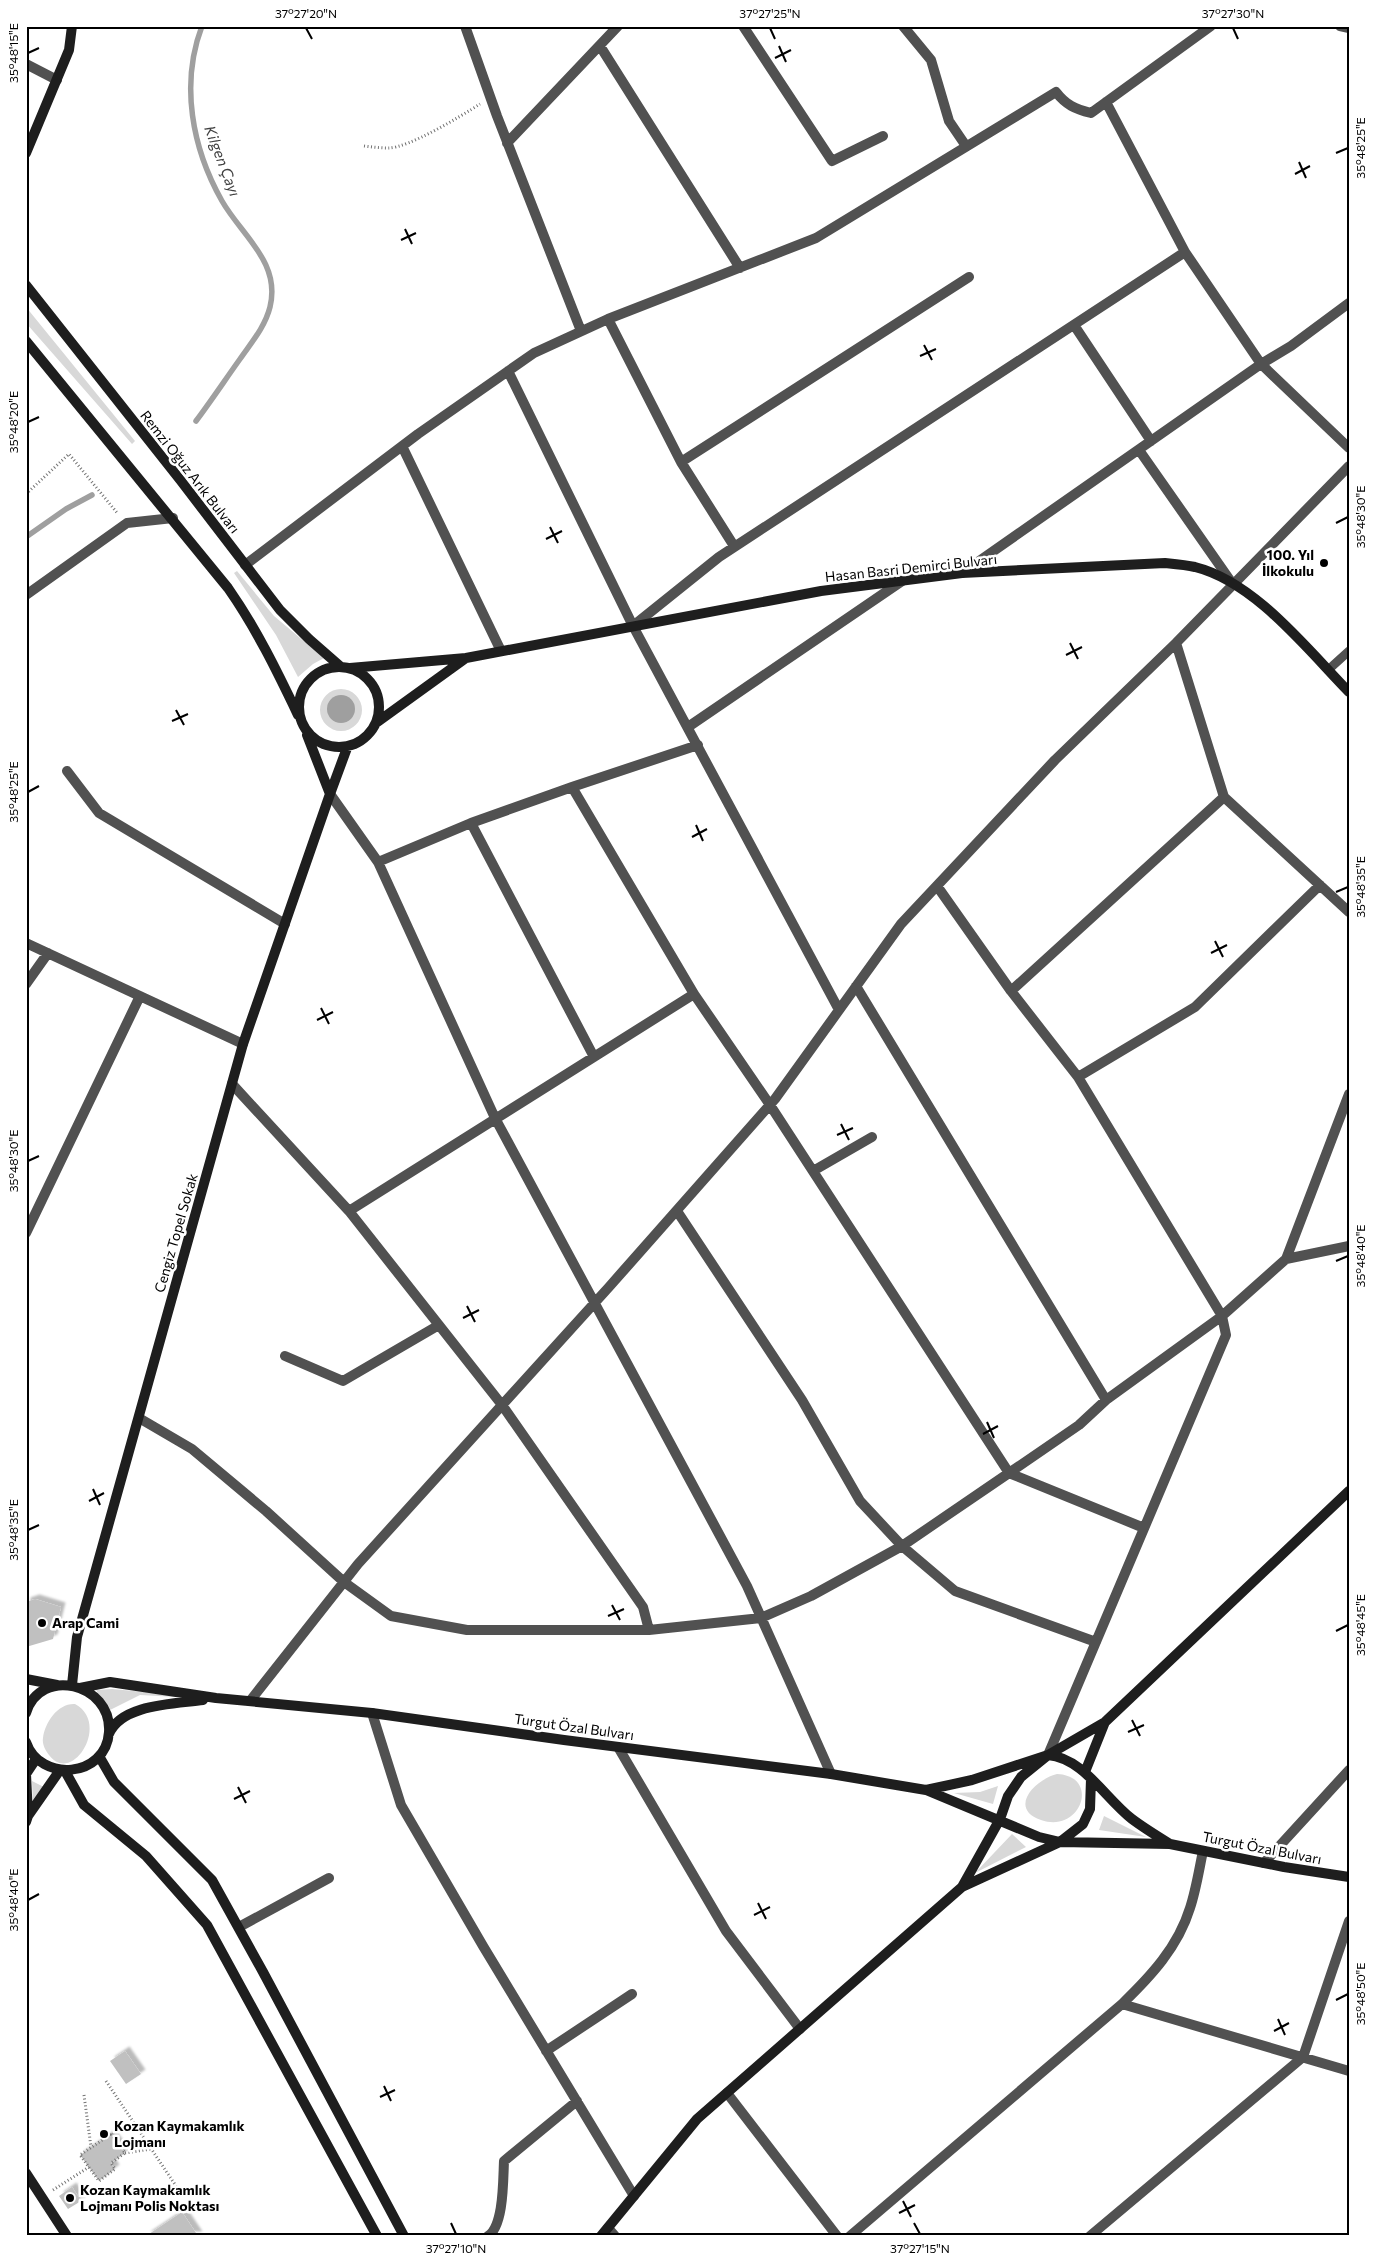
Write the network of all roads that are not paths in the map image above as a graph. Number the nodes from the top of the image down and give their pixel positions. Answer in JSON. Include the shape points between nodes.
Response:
{"nodes":[{"id":1,"x":72,"y":26,"type":"edge"},
{"id":2,"x":465,"y":26,"type":"edge"},
{"id":3,"x":618,"y":26,"type":"edge"},
{"id":4,"x":743,"y":26,"type":"edge"},
{"id":5,"x":903,"y":26,"type":"edge"},
{"id":6,"x":1211,"y":26,"type":"edge"},
{"id":7,"x":1340,"y":26,"type":"edge"},
{"id":8,"x":1349,"y":28,"type":"edge"},
{"id":9,"x":600,"y":46,"type":"junction"},
{"id":10,"x":26,"y":64,"type":"edge"},
{"id":11,"x":57,"y":80,"type":"junction"},
{"id":12,"x":1106,"y":102,"type":"junction"},
{"id":13,"x":883,"y":136,"type":"dead end"},
{"id":14,"x":507,"y":143,"type":"junction"},
{"id":15,"x":966,"y":146,"type":"junction"},
{"id":16,"x":26,"y":153,"type":"edge"},
{"id":17,"x":1185,"y":252,"type":"junction"},
{"id":18,"x":740,"y":268,"type":"junction"},
{"id":19,"x":969,"y":277,"type":"dead end"},
{"id":20,"x":26,"y":285,"type":"edge"},
{"id":21,"x":1349,"y":302,"type":"edge"},
{"id":22,"x":608,"y":319,"type":"junction"},
{"id":23,"x":1074,"y":325,"type":"junction"},
{"id":24,"x":581,"y":331,"type":"junction"},
{"id":25,"x":26,"y":341,"type":"edge"},
{"id":26,"x":1261,"y":364,"type":"junction"},
{"id":27,"x":508,"y":371,"type":"junction"},
{"id":28,"x":1151,"y":441,"type":"junction"},
{"id":29,"x":402,"y":446,"type":"junction"},
{"id":30,"x":1349,"y":448,"type":"edge"},
{"id":31,"x":1138,"y":450,"type":"junction"},
{"id":32,"x":681,"y":462,"type":"junction"},
{"id":33,"x":1349,"y":466,"type":"edge"},
{"id":34,"x":173,"y":518,"type":"junction"},
{"id":35,"x":734,"y":546,"type":"junction"},
{"id":36,"x":245,"y":565,"type":"junction"},
{"id":37,"x":962,"y":573,"type":"junction"},
{"id":38,"x":902,"y":581,"type":"junction"},
{"id":39,"x":1232,"y":583,"type":"junction"},
{"id":40,"x":26,"y":595,"type":"edge"},
{"id":41,"x":632,"y":626,"type":"junction"},
{"id":42,"x":1176,"y":643,"type":"junction"},
{"id":43,"x":501,"y":651,"type":"junction"},
{"id":44,"x":1349,"y":651,"type":"edge"},
{"id":45,"x":466,"y":658,"type":"junction"},
{"id":46,"x":346,"y":667,"type":"junction"},
{"id":47,"x":1328,"y":670,"type":"junction"},
{"id":48,"x":1349,"y":692,"type":"edge"},
{"id":49,"x":298,"y":715,"type":"junction"},
{"id":50,"x":376,"y":723,"type":"junction"},
{"id":51,"x":304,"y":727,"type":"junction"},
{"id":52,"x":688,"y":727,"type":"junction"},
{"id":53,"x":698,"y":746,"type":"junction"},
{"id":54,"x":347,"y":748,"type":"junction"},
{"id":55,"x":67,"y":771,"type":"dead end"},
{"id":56,"x":572,"y":787,"type":"junction"},
{"id":57,"x":330,"y":794,"type":"junction"},
{"id":58,"x":1224,"y":797,"type":"junction"},
{"id":59,"x":471,"y":823,"type":"junction"},
{"id":60,"x":378,"y":862,"type":"junction"},
{"id":61,"x":1320,"y":885,"type":"junction"},
{"id":62,"x":937,"y":886,"type":"junction"},
{"id":63,"x":1349,"y":912,"type":"edge"},
{"id":64,"x":285,"y":924,"type":"junction"},
{"id":65,"x":26,"y":942,"type":"edge"},
{"id":66,"x":48,"y":953,"type":"junction"},
{"id":67,"x":26,"y":984,"type":"edge"},
{"id":68,"x":856,"y":986,"type":"junction"},
{"id":69,"x":1011,"y":991,"type":"junction"},
{"id":70,"x":694,"y":994,"type":"junction"},
{"id":71,"x":140,"y":996,"type":"junction"},
{"id":72,"x":839,"y":1010,"type":"junction"},
{"id":73,"x":243,"y":1044,"type":"junction"},
{"id":74,"x":594,"y":1057,"type":"junction"},
{"id":75,"x":1078,"y":1077,"type":"junction"},
{"id":76,"x":232,"y":1084,"type":"junction"},
{"id":77,"x":1349,"y":1094,"type":"edge"},
{"id":78,"x":770,"y":1105,"type":"junction"},
{"id":79,"x":494,"y":1118,"type":"junction"},
{"id":80,"x":872,"y":1137,"type":"dead end"},
{"id":81,"x":813,"y":1171,"type":"junction"},
{"id":82,"x":349,"y":1211,"type":"junction"},
{"id":83,"x":677,"y":1211,"type":"junction"},
{"id":84,"x":26,"y":1233,"type":"edge"},
{"id":85,"x":1349,"y":1246,"type":"edge"},
{"id":86,"x":1286,"y":1259,"type":"junction"},
{"id":87,"x":595,"y":1303,"type":"junction"},
{"id":88,"x":1222,"y":1316,"type":"junction"},
{"id":89,"x":439,"y":1325,"type":"junction"},
{"id":90,"x":285,"y":1356,"type":"dead end"},
{"id":91,"x":1106,"y":1400,"type":"junction"},
{"id":92,"x":502,"y":1406,"type":"junction"},
{"id":93,"x":138,"y":1418,"type":"junction"},
{"id":94,"x":1009,"y":1473,"type":"junction"},
{"id":95,"x":1349,"y":1491,"type":"edge"},
{"id":96,"x":1144,"y":1528,"type":"junction"},
{"id":97,"x":902,"y":1546,"type":"junction"},
{"id":98,"x":344,"y":1582,"type":"junction"},
{"id":99,"x":761,"y":1618,"type":"junction"},
{"id":100,"x":650,"y":1630,"type":"junction"},
{"id":101,"x":1096,"y":1642,"type":"junction"},
{"id":102,"x":26,"y":1679,"type":"edge"},
{"id":103,"x":58,"y":1686,"type":"junction"},
{"id":104,"x":76,"y":1686,"type":"junction"},
{"id":105,"x":216,"y":1698,"type":"junction"},
{"id":106,"x":250,"y":1701,"type":"junction"},
{"id":107,"x":26,"y":1713,"type":"edge"},
{"id":108,"x":372,"y":1713,"type":"junction"},
{"id":109,"x":1105,"y":1722,"type":"junction"},
{"id":110,"x":109,"y":1734,"type":"junction"},
{"id":111,"x":27,"y":1746,"type":"edge"},
{"id":112,"x":618,"y":1747,"type":"junction"},
{"id":113,"x":1048,"y":1755,"type":"junction"},
{"id":114,"x":99,"y":1756,"type":"junction"},
{"id":115,"x":36,"y":1759,"type":"junction"},
{"id":116,"x":63,"y":1770,"type":"junction"},
{"id":117,"x":1349,"y":1770,"type":"edge"},
{"id":118,"x":26,"y":1774,"type":"edge"},
{"id":119,"x":831,"y":1774,"type":"junction"},
{"id":120,"x":1088,"y":1776,"type":"junction"},
{"id":121,"x":926,"y":1790,"type":"junction"},
{"id":122,"x":27,"y":1819,"type":"edge"},
{"id":123,"x":1000,"y":1819,"type":"junction"},
{"id":124,"x":1060,"y":1842,"type":"junction"},
{"id":125,"x":1170,"y":1844,"type":"junction"},
{"id":126,"x":1203,"y":1851,"type":"junction"},
{"id":127,"x":1264,"y":1863,"type":"junction"},
{"id":128,"x":1349,"y":1877,"type":"edge"},
{"id":129,"x":330,"y":1878,"type":"dead end"},
{"id":130,"x":962,"y":1887,"type":"junction"},
{"id":131,"x":1349,"y":1921,"type":"edge"},
{"id":132,"x":239,"y":1928,"type":"junction"},
{"id":133,"x":632,"y":1994,"type":"dead end"},
{"id":134,"x":1122,"y":2004,"type":"junction"},
{"id":135,"x":800,"y":2029,"type":"junction"},
{"id":136,"x":546,"y":2051,"type":"junction"},
{"id":137,"x":1303,"y":2057,"type":"junction"},
{"id":138,"x":1349,"y":2071,"type":"edge"},
{"id":139,"x":727,"y":2093,"type":"junction"},
{"id":140,"x":577,"y":2101,"type":"junction"},
{"id":141,"x":26,"y":2173,"type":"edge"},
{"id":142,"x":634,"y":2196,"type":"junction"},
{"id":143,"x":608,"y":2233,"type":"edge"},
{"id":144,"x":67,"y":2236,"type":"edge"},
{"id":145,"x":377,"y":2236,"type":"edge"},
{"id":146,"x":404,"y":2236,"type":"edge"},
{"id":147,"x":488,"y":2236,"type":"edge"},
{"id":148,"x":838,"y":2236,"type":"edge"},
{"id":149,"x":850,"y":2236,"type":"edge"},
{"id":150,"x":1090,"y":2236,"type":"edge"}],
"edges":[{"from":1,"to":11,"type":"main road","via":[[69,50]]},
{"from":2,"to":14,"type":"street"},
{"from":3,"to":9,"type":"street"},
{"from":4,"to":13,"type":"street","via":[[832,161]]},
{"from":5,"to":15,"type":"street","via":[[931,60],[949,121]]},
{"from":6,"to":12,"type":"street"},
{"from":7,"to":8,"type":"street"},
{"from":9,"to":14,"type":"street"},
{"from":9,"to":18,"type":"street"},
{"from":10,"to":11,"type":"street"},
{"from":11,"to":16,"type":"main road"},
{"from":12,"to":15,"type":"street","via":[[1091,113],[1075,109],[1056,92]]},
{"from":12,"to":17,"type":"street"},
{"from":14,"to":24,"type":"street"},
{"from":15,"to":18,"type":"street","via":[[816,238]]},
{"from":17,"to":23,"type":"street"},
{"from":17,"to":26,"type":"street"},
{"from":18,"to":22,"type":"street"},
{"from":19,"to":32,"type":"street"},
{"from":20,"to":36,"type":"main road","name":"Remzi Oğuz Arık Bulvarı"},
{"from":21,"to":26,"type":"street","via":[[1291,346]]},
{"from":22,"to":24,"type":"street"},
{"from":22,"to":32,"type":"street"},
{"from":23,"to":28,"type":"street"},
{"from":23,"to":35,"type":"street"},
{"from":24,"to":27,"type":"street","via":[[534,353]]},
{"from":25,"to":34,"type":"main road"},
{"from":26,"to":28,"type":"street"},
{"from":26,"to":30,"type":"street"},
{"from":27,"to":29,"type":"street"},
{"from":27,"to":41,"type":"street"},
{"from":28,"to":31,"type":"street"},
{"from":29,"to":36,"type":"street"},
{"from":29,"to":43,"type":"street"},
{"from":31,"to":37,"type":"street"},
{"from":31,"to":39,"type":"street"},
{"from":32,"to":35,"type":"street"},
{"from":33,"to":39,"type":"street"},
{"from":34,"to":40,"type":"street","via":[[127,523]]},
{"from":34,"to":49,"type":"main road","via":[[250,619]]},
{"from":35,"to":41,"type":"street"},
{"from":36,"to":46,"type":"main road","name":"Remzi Oğuz Arık Bulvarı","via":[[287,617]]},
{"from":37,"to":38,"type":"main road","name":"Hasan Basri Demirci Bulvarı"},
{"from":37,"to":39,"type":"main road","name":"Hasan Basri Demirci Bulvarı","via":[[1165,563],[1196,567]]},
{"from":38,"to":41,"type":"main road","name":"Hasan Basri Demirci Bulvarı","via":[[765,600]]},
{"from":38,"to":52,"type":"street"},
{"from":39,"to":42,"type":"street"},
{"from":39,"to":47,"type":"main road","name":"Hasan Basri Demirci Bulvarı","via":[[1256,599]]},
{"from":41,"to":43,"type":"main road","name":"Hasan Basri Demirci Bulvarı"},
{"from":41,"to":52,"type":"street"},
{"from":42,"to":58,"type":"street"},
{"from":42,"to":62,"type":"street","via":[[1056,760]]},
{"from":43,"to":45,"type":"main road","name":"Hasan Basri Demirci Bulvarı"},
{"from":44,"to":47,"type":"lane"},
{"from":45,"to":46,"type":"main road","name":"Hasan Basri Demirci Bulvarı"},
{"from":45,"to":50,"type":"main road","name":"Hasan Basri Demirci Bulvarı"},
{"from":46,"to":49,"type":"main road","via":[[323,670],[308,680],[301,690]]},
{"from":46,"to":50,"type":"main road","name":"Remzi Oğuz Arık Bulvarı","via":[[363,674],[372,684],[378,697]]},
{"from":47,"to":48,"type":"main road","name":"Hasan Basri Demirci Bulvarı"},
{"from":49,"to":51,"type":"main road"},
{"from":50,"to":54,"type":"main road","via":[[359,743]]},
{"from":51,"to":54,"type":"main road","via":[[321,745]]},
{"from":51,"to":57,"type":"main road"},
{"from":52,"to":53,"type":"street"},
{"from":53,"to":56,"type":"street"},
{"from":53,"to":72,"type":"street"},
{"from":54,"to":57,"type":"main road","name":"Cengiz Topel Sokak"},
{"from":55,"to":64,"type":"street","via":[[99,813]]},
{"from":56,"to":59,"type":"street"},
{"from":56,"to":70,"type":"street"},
{"from":57,"to":60,"type":"street"},
{"from":57,"to":64,"type":"main road","name":"Cengiz Topel Sokak"},
{"from":58,"to":61,"type":"street"},
{"from":58,"to":69,"type":"street"},
{"from":59,"to":60,"type":"street"},
{"from":59,"to":74,"type":"street"},
{"from":60,"to":79,"type":"street"},
{"from":61,"to":63,"type":"street"},
{"from":61,"to":75,"type":"street","via":[[1195,1007]]},
{"from":62,"to":68,"type":"street","via":[[901,924]]},
{"from":62,"to":69,"type":"street"},
{"from":64,"to":73,"type":"main road","name":"Cengiz Topel Sokak"},
{"from":65,"to":66,"type":"street"},
{"from":66,"to":67,"type":"street"},
{"from":66,"to":71,"type":"street"},
{"from":68,"to":72,"type":"street"},
{"from":68,"to":91,"type":"street"},
{"from":69,"to":75,"type":"street"},
{"from":70,"to":74,"type":"street"},
{"from":70,"to":78,"type":"street"},
{"from":71,"to":73,"type":"street"},
{"from":71,"to":84,"type":"street"},
{"from":72,"to":78,"type":"street"},
{"from":73,"to":76,"type":"main road","name":"Cengiz Topel Sokak"},
{"from":74,"to":79,"type":"street"},
{"from":75,"to":88,"type":"street"},
{"from":76,"to":82,"type":"street"},
{"from":76,"to":93,"type":"main road","name":"Cengiz Topel Sokak"},
{"from":77,"to":86,"type":"street"},
{"from":78,"to":81,"type":"street"},
{"from":78,"to":83,"type":"street"},
{"from":79,"to":82,"type":"street"},
{"from":79,"to":87,"type":"street"},
{"from":80,"to":81,"type":"street"},
{"from":81,"to":94,"type":"street"},
{"from":82,"to":89,"type":"street"},
{"from":83,"to":87,"type":"street"},
{"from":83,"to":97,"type":"street","via":[[802,1400],[860,1501]]},
{"from":85,"to":86,"type":"street"},
{"from":86,"to":88,"type":"street"},
{"from":87,"to":92,"type":"street"},
{"from":87,"to":99,"type":"street"},
{"from":88,"to":91,"type":"street"},
{"from":88,"to":96,"type":"street","via":[[1226,1335]]},
{"from":89,"to":90,"type":"street","via":[[343,1381]]},
{"from":89,"to":92,"type":"street"},
{"from":91,"to":94,"type":"street","via":[[1079,1425]]},
{"from":92,"to":98,"type":"street"},
{"from":92,"to":100,"type":"street","via":[[643,1606]]},
{"from":93,"to":98,"type":"street","via":[[192,1450]]},
{"from":93,"to":104,"type":"main road","name":"Cengiz Topel Sokak","via":[[77,1636]]},
{"from":94,"to":96,"type":"street"},
{"from":94,"to":97,"type":"street"},
{"from":95,"to":109,"type":"main road"},
{"from":96,"to":101,"type":"street"},
{"from":97,"to":99,"type":"street","via":[[811,1596]]},
{"from":97,"to":101,"type":"street","via":[[955,1591]]},
{"from":98,"to":100,"type":"street","via":[[391,1616],[467,1630]]},
{"from":98,"to":106,"type":"street"},
{"from":99,"to":100,"type":"street"},
{"from":99,"to":119,"type":"street"},
{"from":101,"to":113,"type":"street"},
{"from":102,"to":103,"type":"main road","name":"Turgut Özal Bulvarı"},
{"from":103,"to":104,"type":"main road","name":"Turgut Özal Bulvarı"},
{"from":103,"to":107,"type":"main road","name":"Turgut Özal Bulvarı","via":[[35,1698]]},
{"from":104,"to":105,"type":"main road","name":"Turgut Özal Bulvarı","via":[[110,1682]]},
{"from":104,"to":110,"type":"main road","via":[[96,1697],[104,1708],[109,1720]]},
{"from":105,"to":106,"type":"main road","name":"Turgut Özal Bulvarı"},
{"from":105,"to":110,"type":"main road","name":"Turgut Özal Bulvarı","via":[[150,1706],[112,1725]]},
{"from":106,"to":108,"type":"main road","name":"Turgut Özal Bulvarı"},
{"from":108,"to":112,"type":"main road","name":"Turgut Özal Bulvarı"},
{"from":108,"to":136,"type":"street","via":[[401,1805]]},
{"from":109,"to":113,"type":"main road"},
{"from":109,"to":120,"type":"main road"},
{"from":110,"to":114,"type":"main road","name":"Turgut Özal Bulvarı"},
{"from":111,"to":115,"type":"main road"},
{"from":112,"to":119,"type":"main road","name":"Turgut Özal Bulvarı"},
{"from":112,"to":135,"type":"street","via":[[726,1932]]},
{"from":113,"to":120,"type":"main road","name":"Turgut Özal Bulvarı","via":[[1062,1756]]},
{"from":113,"to":121,"type":"main road","name":"Turgut Özal Bulvarı","via":[[972,1780]]},
{"from":113,"to":123,"type":"main road","via":[[1021,1777],[1008,1796]]},
{"from":114,"to":116,"type":"main road","via":[[84,1767]]},
{"from":114,"to":132,"type":"main road","via":[[114,1782],[212,1880]]},
{"from":115,"to":116,"type":"main road","via":[[50,1768]]},
{"from":115,"to":118,"type":"main road"},
{"from":116,"to":122,"type":"main road"},
{"from":116,"to":145,"type":"main road","via":[[84,1805],[146,1856],[206,1925]]},
{"from":117,"to":127,"type":"street"},
{"from":118,"to":122,"type":"main road"},
{"from":119,"to":121,"type":"main road","name":"Turgut Özal Bulvarı"},
{"from":120,"to":124,"type":"main road","via":[[1091,1800],[1087,1818]]},
{"from":120,"to":125,"type":"main road","name":"Turgut Özal Bulvarı","via":[[1133,1820]]},
{"from":121,"to":123,"type":"main road","name":"Turgut Özal Bulvarı"},
{"from":123,"to":124,"type":"main road","name":"Turgut Özal Bulvarı","via":[[1039,1837]]},
{"from":123,"to":130,"type":"main road"},
{"from":124,"to":125,"type":"main road","name":"Turgut Özal Bulvarı"},
{"from":124,"to":130,"type":"main road"},
{"from":125,"to":126,"type":"main road","name":"Turgut Özal Bulvarı"},
{"from":126,"to":127,"type":"main road","name":"Turgut Özal Bulvarı"},
{"from":126,"to":134,"type":"street","via":[[1190,1908],[1170,1950]]},
{"from":127,"to":128,"type":"main road","name":"Turgut Özal Bulvarı"},
{"from":129,"to":132,"type":"street"},
{"from":130,"to":135,"type":"main road"},
{"from":131,"to":137,"type":"street"},
{"from":132,"to":146,"type":"main road"},
{"from":133,"to":136,"type":"street"},
{"from":134,"to":137,"type":"street"},
{"from":134,"to":149,"type":"street"},
{"from":135,"to":139,"type":"main road"},
{"from":136,"to":140,"type":"street"},
{"from":137,"to":138,"type":"street"},
{"from":137,"to":150,"type":"street"},
{"from":139,"to":142,"type":"main road","via":[[698,2119]]},
{"from":139,"to":148,"type":"street"},
{"from":140,"to":142,"type":"street"},
{"from":140,"to":147,"type":"street","via":[[504,2162],[500,2212],[493,2233]]},
{"from":141,"to":144,"type":"main road"},
{"from":142,"to":143,"type":"main road"}]}
